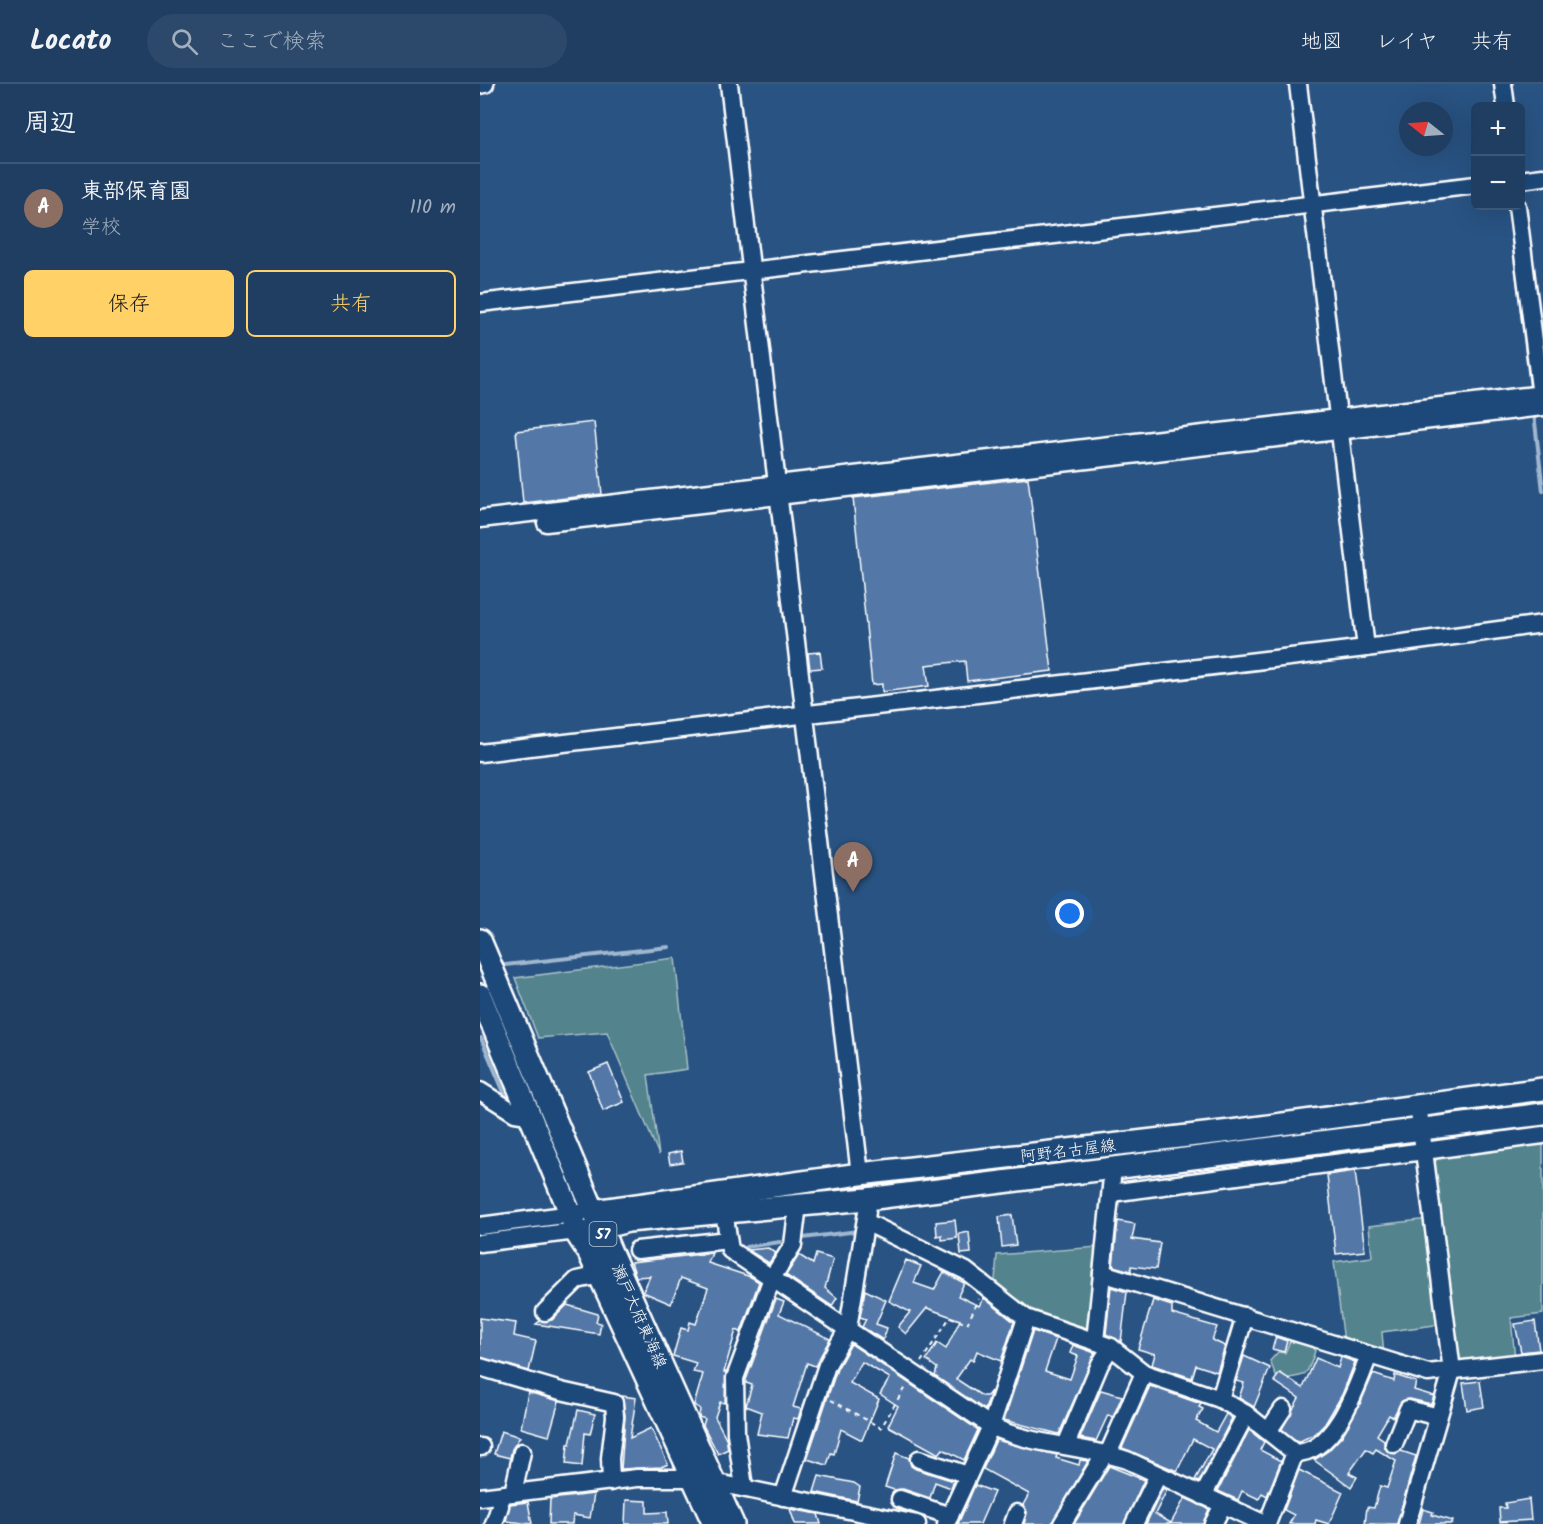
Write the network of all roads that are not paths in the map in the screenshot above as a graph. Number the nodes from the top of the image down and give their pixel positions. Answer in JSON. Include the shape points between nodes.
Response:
{"nodes":[{"id":1,"x":485,"y":84,"type":"edge"},
{"id":2,"x":729,"y":84,"type":"edge"},
{"id":3,"x":1298,"y":84,"type":"edge"},
{"id":4,"x":1503,"y":84,"type":"edge"},
{"id":5,"x":480,"y":85,"type":"edge"},
{"id":6,"x":1505,"y":102,"type":"edge"},
{"id":7,"x":1543,"y":177,"type":"edge"},
{"id":8,"x":1525,"y":179,"type":"edge"},
{"id":9,"x":1471,"y":186,"type":"edge"},
{"id":10,"x":1312,"y":203,"type":"junction"},
{"id":11,"x":1518,"y":210,"type":"edge"},
{"id":12,"x":751,"y":270,"type":"junction"},
{"id":13,"x":480,"y":303,"type":"edge"},
{"id":14,"x":1542,"y":400,"type":"edge"},
{"id":15,"x":1543,"y":412,"type":"edge"},
{"id":16,"x":1338,"y":424,"type":"junction"},
{"id":17,"x":777,"y":490,"type":"junction"},
{"id":18,"x":480,"y":519,"type":"edge"},
{"id":19,"x":480,"y":530,"type":"edge"},
{"id":20,"x":1543,"y":624,"type":"edge"},
{"id":21,"x":1366,"y":648,"type":"junction"},
{"id":22,"x":806,"y":714,"type":"junction"},
{"id":23,"x":480,"y":753,"type":"edge"},
{"id":24,"x":480,"y":940,"type":"edge"},
{"id":25,"x":480,"y":995,"type":"edge"},
{"id":26,"x":1543,"y":1089,"type":"edge"},
{"id":27,"x":480,"y":1091,"type":"edge"},
{"id":28,"x":1419,"y":1104,"type":"junction"},
{"id":29,"x":528,"y":1114,"type":"junction"},
{"id":30,"x":1543,"y":1114,"type":"edge"},
{"id":31,"x":1543,"y":1135,"type":"edge"},
{"id":32,"x":1422,"y":1140,"type":"junction"},
{"id":33,"x":1113,"y":1168,"type":"junction"},
{"id":34,"x":860,"y":1174,"type":"junction"},
{"id":35,"x":1111,"y":1193,"type":"junction"},
{"id":36,"x":867,"y":1199,"type":"junction"},
{"id":37,"x":798,"y":1205,"type":"junction"},
{"id":38,"x":724,"y":1211,"type":"junction"},
{"id":39,"x":597,"y":1220,"type":"junction"},
{"id":40,"x":866,"y":1222,"type":"junction"},
{"id":41,"x":574,"y":1224,"type":"junction"},
{"id":42,"x":480,"y":1226,"type":"edge"},
{"id":43,"x":728,"y":1240,"type":"junction"},
{"id":44,"x":480,"y":1243,"type":"edge"},
{"id":45,"x":637,"y":1250,"type":"dead end"},
{"id":46,"x":1102,"y":1273,"type":"junction"},
{"id":47,"x":600,"y":1275,"type":"junction"},
{"id":48,"x":772,"y":1278,"type":"junction"},
{"id":49,"x":545,"y":1312,"type":"dead end"},
{"id":50,"x":1245,"y":1316,"type":"junction"},
{"id":51,"x":1026,"y":1318,"type":"junction"},
{"id":52,"x":848,"y":1328,"type":"junction"},
{"id":53,"x":1095,"y":1341,"type":"junction"},
{"id":54,"x":1111,"y":1347,"type":"junction"},
{"id":55,"x":1369,"y":1355,"type":"junction"},
{"id":56,"x":1543,"y":1360,"type":"edge"},
{"id":57,"x":480,"y":1366,"type":"edge"},
{"id":58,"x":1452,"y":1371,"type":"junction"},
{"id":59,"x":1144,"y":1373,"type":"junction"},
{"id":60,"x":1220,"y":1399,"type":"junction"},
{"id":61,"x":1283,"y":1409,"type":"dead end"},
{"id":62,"x":1246,"y":1414,"type":"junction"},
{"id":63,"x":1438,"y":1418,"type":"junction"},
{"id":64,"x":991,"y":1426,"type":"junction"},
{"id":65,"x":1269,"y":1430,"type":"junction"},
{"id":66,"x":1394,"y":1444,"type":"dead end"},
{"id":67,"x":1066,"y":1445,"type":"junction"},
{"id":68,"x":522,"y":1452,"type":"dead end"},
{"id":69,"x":1106,"y":1453,"type":"junction"},
{"id":70,"x":1295,"y":1453,"type":"junction"},
{"id":71,"x":919,"y":1459,"type":"dead end"},
{"id":72,"x":968,"y":1475,"type":"junction"},
{"id":73,"x":1158,"y":1475,"type":"junction"},
{"id":74,"x":693,"y":1478,"type":"junction"},
{"id":75,"x":611,"y":1482,"type":"junction"},
{"id":76,"x":714,"y":1482,"type":"junction"},
{"id":77,"x":744,"y":1487,"type":"junction"},
{"id":78,"x":506,"y":1494,"type":"junction"},
{"id":79,"x":1203,"y":1496,"type":"junction"},
{"id":80,"x":480,"y":1497,"type":"edge"},
{"id":81,"x":783,"y":1497,"type":"junction"},
{"id":82,"x":900,"y":1498,"type":"dead end"},
{"id":83,"x":1223,"y":1505,"type":"junction"},
{"id":84,"x":948,"y":1520,"type":"edge"},
{"id":85,"x":894,"y":1521,"type":"edge"},
{"id":86,"x":494,"y":1524,"type":"edge"},
{"id":87,"x":714,"y":1524,"type":"edge"},
{"id":88,"x":733,"y":1524,"type":"edge"},
{"id":89,"x":917,"y":1524,"type":"edge"},
{"id":90,"x":1062,"y":1524,"type":"edge"},
{"id":91,"x":1134,"y":1524,"type":"edge"},
{"id":92,"x":1213,"y":1524,"type":"edge"},
{"id":93,"x":1266,"y":1524,"type":"edge"},
{"id":94,"x":1407,"y":1524,"type":"edge"}],
"edges":[{"from":1,"to":5,"type":"street"},
{"from":2,"to":12,"type":"street"},
{"from":3,"to":10,"type":"street"},
{"from":4,"to":6,"type":"street"},
{"from":7,"to":8,"type":"street"},
{"from":9,"to":10,"type":"street"},
{"from":10,"to":12,"type":"street"},
{"from":10,"to":16,"type":"street"},
{"from":11,"to":14,"type":"street"},
{"from":12,"to":13,"type":"street"},
{"from":12,"to":17,"type":"street"},
{"from":14,"to":15,"type":"street"},
{"from":14,"to":16,"type":"street"},
{"from":16,"to":17,"type":"street"},
{"from":16,"to":21,"type":"street"},
{"from":17,"to":18,"type":"street"},
{"from":17,"to":19,"type":"street"},
{"from":17,"to":22,"type":"street"},
{"from":20,"to":21,"type":"street"},
{"from":21,"to":22,"type":"street"},
{"from":22,"to":23,"type":"street"},
{"from":22,"to":34,"type":"street"},
{"from":24,"to":39,"type":"main road","name":"瀬戸大府東海線","number":"57"},
{"from":25,"to":29,"type":"main road","name":"瀬戸大府東海線","number":"57"},
{"from":26,"to":28,"type":"main road","name":"阿野名古屋線"},
{"from":27,"to":29,"type":"street","via":[[515,1113]]},
{"from":28,"to":32,"type":"street"},
{"from":28,"to":34,"type":"main road","name":"阿野名古屋線","via":[[1232,1131]]},
{"from":29,"to":41,"type":"main road","name":"瀬戸大府東海線","number":"57"},
{"from":30,"to":32,"type":"main road","name":"阿野名古屋線"},
{"from":31,"to":32,"type":"street"},
{"from":32,"to":33,"type":"main road","name":"阿野名古屋線"},
{"from":32,"to":35,"type":"street"},
{"from":32,"to":58,"type":"street"},
{"from":33,"to":35,"type":"street"},
{"from":33,"to":36,"type":"main road","name":"阿野名古屋線"},
{"from":34,"to":39,"type":"main road","name":"阿野名古屋線"},
{"from":35,"to":46,"type":"street"},
{"from":36,"to":37,"type":"main road","name":"阿野名古屋線"},
{"from":36,"to":40,"type":"street"},
{"from":37,"to":38,"type":"main road","name":"阿野名古屋線"},
{"from":37,"to":48,"type":"street","via":[[794,1245]]},
{"from":38,"to":39,"type":"main road","name":"阿野名古屋線","via":[[627,1221]]},
{"from":38,"to":43,"type":"street"},
{"from":39,"to":41,"type":"street"},
{"from":39,"to":76,"type":"main road","name":"瀬戸大府東海線","number":"57"},
{"from":40,"to":51,"type":"street","via":[[966,1271]]},
{"from":40,"to":52,"type":"street"},
{"from":41,"to":42,"type":"street"},
{"from":41,"to":44,"type":"street"},
{"from":41,"to":47,"type":"main road","name":"瀬戸大府東海線","number":"57"},
{"from":43,"to":45,"type":"street"},
{"from":43,"to":48,"type":"street","via":[[730,1250]]},
{"from":46,"to":50,"type":"street"},
{"from":46,"to":53,"type":"street"},
{"from":47,"to":49,"type":"street","via":[[577,1280]]},
{"from":47,"to":74,"type":"main road","name":"瀬戸大府東海線","number":"57"},
{"from":48,"to":52,"type":"street"},
{"from":48,"to":77,"type":"street","via":[[735,1378],[736,1434]]},
{"from":50,"to":55,"type":"street"},
{"from":50,"to":60,"type":"street"},
{"from":51,"to":53,"type":"street"},
{"from":51,"to":64,"type":"street"},
{"from":52,"to":64,"type":"street"},
{"from":52,"to":81,"type":"street","via":[[827,1365]]},
{"from":53,"to":54,"type":"street"},
{"from":54,"to":59,"type":"street"},
{"from":54,"to":67,"type":"street"},
{"from":55,"to":58,"type":"street","via":[[1428,1373]]},
{"from":55,"to":70,"type":"street","via":[[1348,1410],[1337,1425],[1312,1449]]},
{"from":56,"to":58,"type":"street"},
{"from":57,"to":75,"type":"street","via":[[614,1403]]},
{"from":58,"to":63,"type":"street"},
{"from":59,"to":60,"type":"street"},
{"from":59,"to":69,"type":"street"},
{"from":60,"to":62,"type":"street"},
{"from":61,"to":65,"type":"street"},
{"from":62,"to":65,"type":"street"},
{"from":62,"to":79,"type":"street"},
{"from":63,"to":66,"type":"street","via":[[1408,1409]]},
{"from":63,"to":94,"type":"street"},
{"from":64,"to":67,"type":"street","via":[[1012,1436]]},
{"from":64,"to":72,"type":"street"},
{"from":65,"to":70,"type":"street"},
{"from":67,"to":69,"type":"street"},
{"from":68,"to":78,"type":"street"},
{"from":69,"to":73,"type":"street"},
{"from":69,"to":90,"type":"street"},
{"from":70,"to":93,"type":"street"},
{"from":71,"to":72,"type":"street"},
{"from":72,"to":84,"type":"street"},
{"from":73,"to":79,"type":"street"},
{"from":73,"to":91,"type":"street"},
{"from":74,"to":75,"type":"street"},
{"from":74,"to":76,"type":"street"},
{"from":74,"to":87,"type":"main road","name":"瀬戸大府東海線","number":"57"},
{"from":75,"to":78,"type":"street"},
{"from":76,"to":77,"type":"street"},
{"from":76,"to":88,"type":"main road","name":"瀬戸大府東海線","number":"57"},
{"from":77,"to":81,"type":"street"},
{"from":78,"to":80,"type":"street"},
{"from":78,"to":86,"type":"street"},
{"from":79,"to":83,"type":"street"},
{"from":81,"to":85,"type":"street"},
{"from":82,"to":84,"type":"street"},
{"from":83,"to":92,"type":"street"},
{"from":83,"to":93,"type":"street"},
{"from":85,"to":89,"type":"street"}]}
